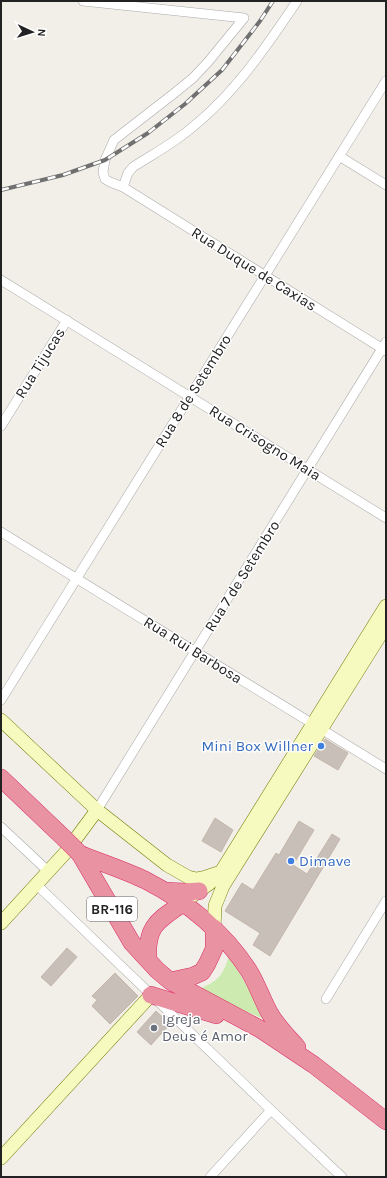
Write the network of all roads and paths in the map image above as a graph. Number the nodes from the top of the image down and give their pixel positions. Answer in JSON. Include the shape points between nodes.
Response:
{"nodes":[{"id":1,"x":83,"y":1,"type":"edge"},
{"id":2,"x":297,"y":1,"type":"edge"},
{"id":3,"x":155,"y":5,"type":"edge"},
{"id":4,"x":386,"y":81,"type":"edge"},
{"id":5,"x":339,"y":156,"type":"junction"},
{"id":6,"x":386,"y":185,"type":"edge"},
{"id":7,"x":123,"y":187,"type":"junction"},
{"id":8,"x":265,"y":276,"type":"junction"},
{"id":9,"x":1,"y":280,"type":"edge"},
{"id":10,"x":67,"y":320,"type":"junction"},
{"id":11,"x":385,"y":347,"type":"edge"},
{"id":12,"x":190,"y":396,"type":"junction"},
{"id":13,"x":1,"y":426,"type":"edge"},
{"id":14,"x":308,"y":469,"type":"junction"},
{"id":15,"x":386,"y":518,"type":"edge"},
{"id":16,"x":1,"y":532,"type":"edge"},
{"id":17,"x":76,"y":579,"type":"junction"},
{"id":18,"x":386,"y":606,"type":"edge"},
{"id":19,"x":386,"y":626,"type":"edge"},
{"id":20,"x":195,"y":651,"type":"junction"},
{"id":21,"x":1,"y":700,"type":"edge"},
{"id":22,"x":1,"y":720,"type":"edge"},
{"id":23,"x":318,"y":727,"type":"junction"},
{"id":24,"x":386,"y":768,"type":"edge"},
{"id":25,"x":1,"y":778,"type":"edge"},
{"id":26,"x":97,"y":810,"type":"junction"},
{"id":27,"x":1,"y":827,"type":"edge"},
{"id":28,"x":80,"y":854,"type":"junction"},
{"id":29,"x":49,"y":872,"type":"junction"},
{"id":30,"x":221,"y":872,"type":"junction"},
{"id":31,"x":37,"y":884,"type":"junction"},
{"id":32,"x":165,"y":891,"type":"junction"},
{"id":33,"x":199,"y":891,"type":"junction"},
{"id":34,"x":386,"y":901,"type":"edge"},
{"id":35,"x":183,"y":903,"type":"junction"},
{"id":36,"x":1,"y":923,"type":"edge"},
{"id":37,"x":214,"y":928,"type":"junction"},
{"id":38,"x":148,"y":960,"type":"junction"},
{"id":39,"x":170,"y":981,"type":"junction"},
{"id":40,"x":151,"y":995,"type":"junction"},
{"id":41,"x":326,"y":999,"type":"dead end"},
{"id":42,"x":260,"y":1029,"type":"junction"},
{"id":43,"x":314,"y":1065,"type":"junction"},
{"id":44,"x":271,"y":1110,"type":"junction"},
{"id":45,"x":386,"y":1121,"type":"edge"},
{"id":46,"x":1,"y":1158,"type":"edge"},
{"id":47,"x":210,"y":1177,"type":"edge"},
{"id":48,"x":342,"y":1177,"type":"edge"}],
"edges":[{"from":1,"to":3,"type":"street"},
{"from":2,"to":7,"type":"street","via":[[237,84],[177,139],[133,167]]},
{"from":3,"to":7,"type":"street","name":"Rua Duque de Caxias","via":[[244,18],[192,78],[114,140],[105,160],[103,172],[105,179]]},
{"from":4,"to":5,"type":"street","name":"Rua 8 de Setembro"},
{"from":5,"to":6,"type":"street"},
{"from":5,"to":8,"type":"street","name":"Rua 8 de Setembro"},
{"from":7,"to":8,"type":"street","name":"Rua Duque de Caxias"},
{"from":8,"to":11,"type":"street","name":"Rua Duque de Caxias"},
{"from":8,"to":12,"type":"street","name":"Rua 8 de Setembro"},
{"from":9,"to":10,"type":"street","name":"Rua Crisogno Maia"},
{"from":10,"to":12,"type":"street","name":"Rua Crisogno Maia"},
{"from":10,"to":13,"type":"street","name":"Rua Tijucas"},
{"from":11,"to":14,"type":"street","name":"Rua 7 de Setembro"},
{"from":12,"to":14,"type":"street","name":"Rua Crisogno Maia"},
{"from":12,"to":17,"type":"street","name":"Rua 8 de Setembro"},
{"from":14,"to":15,"type":"street","name":"Rua Crisogno Maia"},
{"from":14,"to":20,"type":"street","name":"Rua 7 de Setembro"},
{"from":16,"to":17,"type":"street","name":"Rua Rui Barbosa"},
{"from":17,"to":20,"type":"street","name":"Rua Rui Barbosa"},
{"from":17,"to":21,"type":"street","name":"Rua 8 de Setembro"},
{"from":18,"to":23,"type":"main road"},
{"from":19,"to":23,"type":"main road"},
{"from":20,"to":23,"type":"street","name":"Rua Rui Barbosa"},
{"from":20,"to":26,"type":"street","name":"Rua 7 de Setembro"},
{"from":22,"to":26,"type":"main road"},
{"from":23,"to":24,"type":"street","name":"Rua Rui Barbosa"},
{"from":23,"to":30,"type":"main road"},
{"from":23,"to":37,"type":"main road","via":[[223,886],[214,906]]},
{"from":25,"to":28,"type":"highway","number":"BR-116","bridge":true},
{"from":26,"to":29,"type":"main road"},
{"from":26,"to":30,"type":"main road","via":[[152,854],[188,877],[206,878]]},
{"from":27,"to":29,"type":"street"},
{"from":28,"to":32,"type":"highway","number":"BR-116"},
{"from":28,"to":38,"type":"highway","number":"BR-116","via":[[132,943]]},
{"from":29,"to":31,"type":"main road"},
{"from":30,"to":33,"type":"main road"},
{"from":31,"to":36,"type":"main road"},
{"from":31,"to":40,"type":"street"},
{"from":32,"to":33,"type":"highway"},
{"from":32,"to":35,"type":"highway","number":"BR-116"},
{"from":33,"to":35,"type":"main road"},
{"from":34,"to":41,"type":"street"},
{"from":35,"to":37,"type":"highway","number":"BR-116"},
{"from":35,"to":38,"type":"highway","via":[[159,920],[150,932]]},
{"from":37,"to":39,"type":"highway","via":[[214,949],[202,972]]},
{"from":37,"to":43,"type":"highway","number":"BR-116","via":[[249,972],[270,1013],[282,1030]]},
{"from":38,"to":39,"type":"highway","number":"BR-116"},
{"from":39,"to":42,"type":"highway","number":"BR-116"},
{"from":40,"to":42,"type":"highway"},
{"from":40,"to":44,"type":"street"},
{"from":40,"to":46,"type":"main road"},
{"from":42,"to":43,"type":"highway","number":"BR-116"},
{"from":43,"to":45,"type":"highway","number":"BR-116"},
{"from":44,"to":47,"type":"street"},
{"from":44,"to":48,"type":"street"}]}
